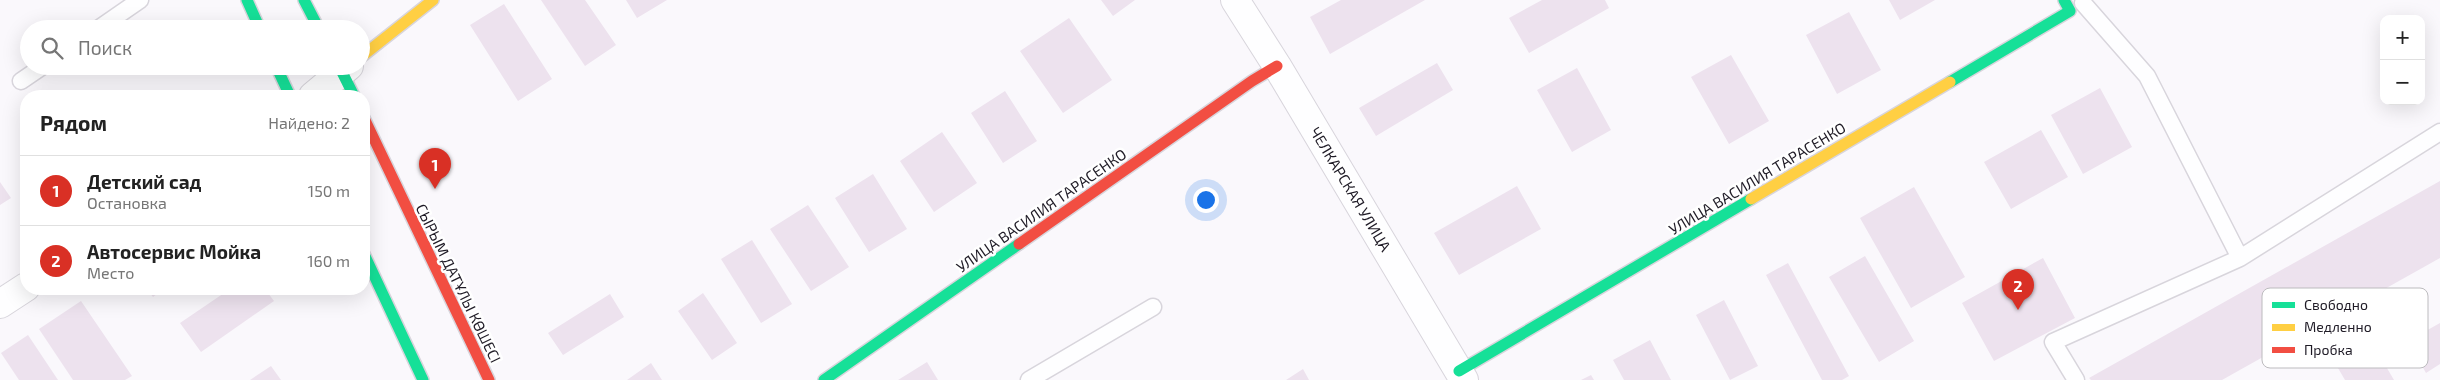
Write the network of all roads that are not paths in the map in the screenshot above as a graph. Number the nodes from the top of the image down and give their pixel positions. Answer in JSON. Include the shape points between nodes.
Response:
{"nodes":[{"id":1,"x":140,"y":0,"type":"edge"},
{"id":2,"x":247,"y":0,"type":"edge"},
{"id":3,"x":304,"y":0,"type":"edge"},
{"id":4,"x":433,"y":0,"type":"edge"},
{"id":5,"x":1234,"y":0,"type":"edge"},
{"id":6,"x":2076,"y":3,"type":"edge"},
{"id":7,"x":111,"y":20,"type":"edge"},
{"id":8,"x":256,"y":20,"type":"edge"},
{"id":9,"x":314,"y":20,"type":"edge"},
{"id":10,"x":370,"y":48,"type":"edge"},
{"id":11,"x":1277,"y":66,"type":"junction"},
{"id":12,"x":30,"y":75,"type":"edge"},
{"id":13,"x":280,"y":75,"type":"edge"},
{"id":14,"x":337,"y":75,"type":"edge"},
{"id":15,"x":350,"y":75,"type":"edge"},
{"id":16,"x":21,"y":81,"type":"dead end"},
{"id":17,"x":287,"y":90,"type":"edge"},
{"id":18,"x":320,"y":90,"type":"edge"},
{"id":19,"x":353,"y":90,"type":"edge"},
{"id":20,"x":370,"y":131,"type":"edge"},
{"id":21,"x":2440,"y":132,"type":"edge"},
{"id":22,"x":2240,"y":258,"type":"junction"},
{"id":23,"x":370,"y":267,"type":"edge"},
{"id":24,"x":20,"y":291,"type":"edge"},
{"id":25,"x":0,"y":304,"type":"edge"},
{"id":26,"x":1153,"y":307,"type":"dead end"},
{"id":27,"x":1462,"y":376,"type":"edge"},
{"id":28,"x":423,"y":380,"type":"edge"},
{"id":29,"x":489,"y":380,"type":"edge"},
{"id":30,"x":824,"y":380,"type":"edge"},
{"id":31,"x":1029,"y":380,"type":"edge"},
{"id":32,"x":2076,"y":380,"type":"edge"}],
"edges":[{"from":1,"to":7,"type":"lane"},
{"from":2,"to":8,"type":"main road"},
{"from":3,"to":9,"type":"main road"},
{"from":4,"to":10,"type":"main road"},
{"from":5,"to":11,"type":"street","name":"ЧЕЛКАРСКАЯ УЛИЦА"},
{"from":6,"to":22,"type":"lane","via":[[2147,76]]},
{"from":6,"to":27,"type":"main road","name":"УЛИЦА ВАСИЛИЯ ТАРАСЕНКО"},
{"from":11,"to":27,"type":"street","name":"ЧЕЛКАРСКАЯ УЛИЦА"},
{"from":11,"to":30,"type":"main road","name":"УЛИЦА ВАСИЛИЯ ТАРАСЕНКО"},
{"from":12,"to":16,"type":"lane"},
{"from":13,"to":17,"type":"main road"},
{"from":14,"to":18,"type":"street"},
{"from":15,"to":19,"type":"main road"},
{"from":20,"to":29,"type":"main road","name":"СЫРЫМ ДАТҰЛЫ КӨШЕСІ"},
{"from":21,"to":22,"type":"lane"},
{"from":22,"to":32,"type":"lane","via":[[2054,342]]},
{"from":23,"to":28,"type":"main road"},
{"from":24,"to":25,"type":"street"},
{"from":26,"to":31,"type":"lane"}]}
